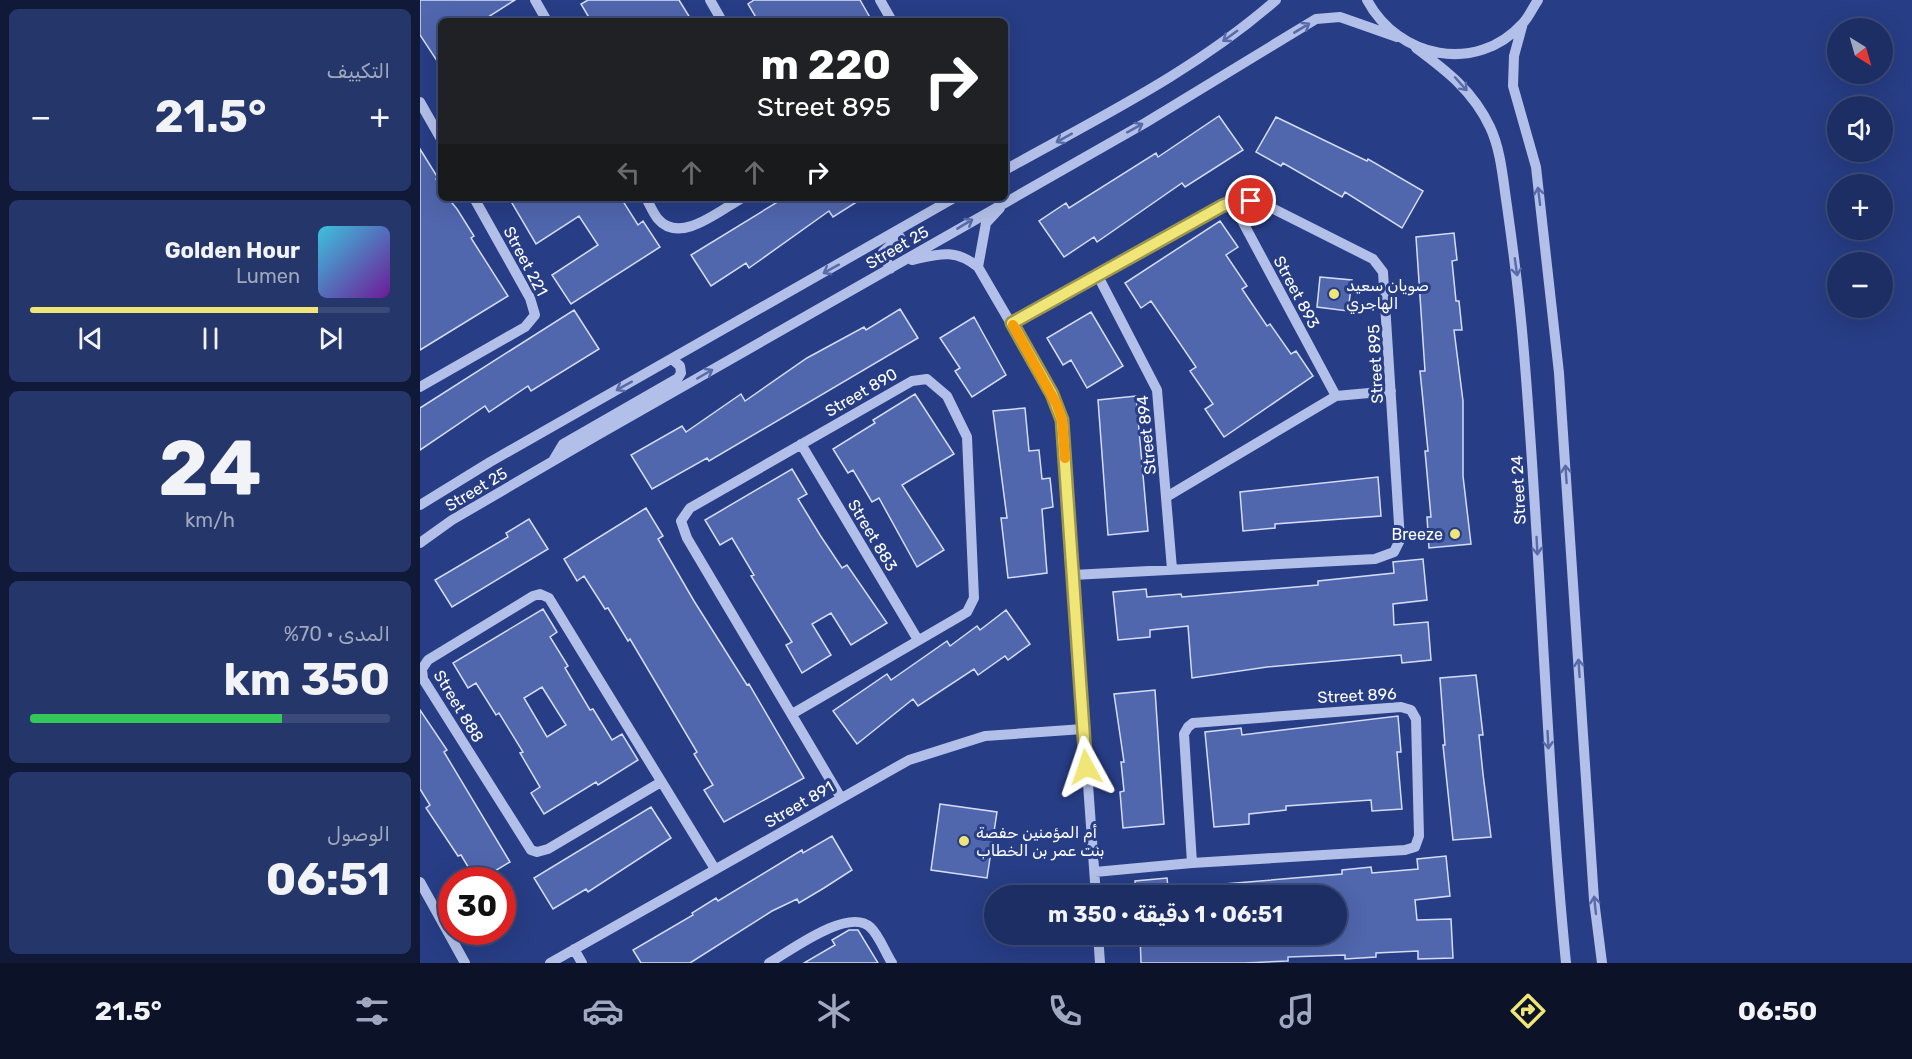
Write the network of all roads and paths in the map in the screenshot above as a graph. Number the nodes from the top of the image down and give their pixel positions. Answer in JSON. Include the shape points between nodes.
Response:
{"nodes":[{"id":1,"x":535,"y":0,"type":"edge"},
{"id":2,"x":710,"y":0,"type":"edge"},
{"id":3,"x":880,"y":0,"type":"edge"},
{"id":4,"x":1276,"y":0,"type":"edge"},
{"id":5,"x":1367,"y":0,"type":"edge"},
{"id":6,"x":1538,"y":0,"type":"edge"},
{"id":7,"x":545,"y":18,"type":"edge"},
{"id":8,"x":720,"y":18,"type":"edge"},
{"id":9,"x":890,"y":18,"type":"edge"},
{"id":10,"x":1523,"y":23,"type":"junction"},
{"id":11,"x":1397,"y":37,"type":"junction"},
{"id":12,"x":1416,"y":48,"type":"junction"},
{"id":13,"x":420,"y":102,"type":"edge"},
{"id":14,"x":438,"y":134,"type":"edge"},
{"id":15,"x":1010,"y":164,"type":"edge"},
{"id":16,"x":1012,"y":197,"type":"junction"},
{"id":17,"x":1008,"y":199,"type":"edge"},
{"id":18,"x":476,"y":201,"type":"edge"},
{"id":19,"x":648,"y":201,"type":"edge"},
{"id":20,"x":737,"y":201,"type":"edge"},
{"id":21,"x":948,"y":201,"type":"edge"},
{"id":22,"x":950,"y":201,"type":"edge"},
{"id":23,"x":1005,"y":201,"type":"edge"},
{"id":24,"x":1232,"y":202,"type":"junction"},
{"id":25,"x":901,"y":263,"type":"junction"},
{"id":26,"x":978,"y":267,"type":"junction"},
{"id":27,"x":890,"y":269,"type":"junction"},
{"id":28,"x":1098,"y":276,"type":"junction"},
{"id":29,"x":1012,"y":323,"type":"junction"},
{"id":30,"x":672,"y":359,"type":"junction"},
{"id":31,"x":420,"y":387,"type":"edge"},
{"id":32,"x":1391,"y":391,"type":"junction"},
{"id":33,"x":1336,"y":396,"type":"junction"},
{"id":34,"x":801,"y":444,"type":"junction"},
{"id":35,"x":552,"y":462,"type":"junction"},
{"id":36,"x":1168,"y":496,"type":"junction"},
{"id":37,"x":420,"y":505,"type":"edge"},
{"id":38,"x":420,"y":543,"type":"edge"},
{"id":39,"x":1172,"y":569,"type":"junction"},
{"id":40,"x":1073,"y":575,"type":"junction"},
{"id":41,"x":918,"y":640,"type":"junction"},
{"id":42,"x":792,"y":714,"type":"junction"},
{"id":43,"x":1083,"y":729,"type":"junction"},
{"id":44,"x":661,"y":782,"type":"junction"},
{"id":45,"x":841,"y":798,"type":"junction"},
{"id":46,"x":1192,"y":862,"type":"junction"},
{"id":47,"x":715,"y":869,"type":"junction"},
{"id":48,"x":1095,"y":872,"type":"junction"},
{"id":49,"x":420,"y":882,"type":"edge"},
{"id":50,"x":1096,"y":885,"type":"edge"},
{"id":51,"x":1099,"y":945,"type":"edge"},
{"id":52,"x":574,"y":949,"type":"junction"},
{"id":53,"x":466,"y":963,"type":"edge"},
{"id":54,"x":549,"y":963,"type":"edge"},
{"id":55,"x":582,"y":963,"type":"edge"},
{"id":56,"x":769,"y":963,"type":"edge"},
{"id":57,"x":892,"y":963,"type":"edge"},
{"id":58,"x":1100,"y":963,"type":"edge"},
{"id":59,"x":1566,"y":963,"type":"edge"},
{"id":60,"x":1602,"y":963,"type":"edge"}],
"edges":[{"from":1,"to":7,"type":"street"},
{"from":2,"to":8,"type":"street"},
{"from":3,"to":9,"type":"street"},
{"from":4,"to":15,"type":"street","one_way":true,"via":[[1196,61]]},
{"from":5,"to":11,"type":"street","via":[[1377,18]]},
{"from":6,"to":10,"type":"street"},
{"from":10,"to":12,"type":"street","via":[[1500,42],[1473,52],[1444,54]]},
{"from":60,"to":10,"type":"street","one_way":true,"via":[[1594,900],[1559,374],[1536,167],[1512,86],[1514,56]]},
{"from":11,"to":12,"type":"street"},
{"from":16,"to":11,"type":"street","name":"Street 25","one_way":true,"via":[[1316,20],[1340,17]]},
{"from":12,"to":59,"type":"street","name":"Street 24","one_way":true,"via":[[1454,76],[1474,98],[1491,129],[1502,170],[1518,282],[1527,386]]},
{"from":13,"to":14,"type":"street"},
{"from":17,"to":16,"type":"street","name":"Street 25","one_way":true},
{"from":16,"to":26,"type":"street","via":[[986,223]]},
{"from":18,"to":31,"type":"street","name":"Street 221","via":[[530,298],[535,315],[525,327]]},
{"from":19,"to":20,"type":"street","via":[[658,218],[677,230]]},
{"from":21,"to":30,"type":"street","name":"Street 25","one_way":true},
{"from":22,"to":27,"type":"street","via":[[936,215],[889,244],[883,252]]},
{"from":25,"to":23,"type":"street","name":"Street 25","one_way":true},
{"from":24,"to":28,"type":"street"},
{"from":24,"to":32,"type":"street","name":"Street 895","via":[[1264,204],[1379,265],[1385,280]]},
{"from":24,"to":33,"type":"street","name":"Street 893"},
{"from":25,"to":26,"type":"street","via":[[935,255],[963,255]]},
{"from":25,"to":27,"type":"street","name":"Street 25"},
{"from":26,"to":29,"type":"street"},
{"from":35,"to":27,"type":"street","name":"Street 25","one_way":true},
{"from":28,"to":29,"type":"street"},
{"from":28,"to":36,"type":"street","name":"Street 894","via":[[1157,390]]},
{"from":29,"to":40,"type":"street","via":[[1052,394],[1062,420]]},
{"from":30,"to":35,"type":"street","via":[[680,366],[678,378],[563,444]]},
{"from":30,"to":37,"type":"street","name":"Street 25","one_way":true},
{"from":32,"to":33,"type":"street"},
{"from":32,"to":39,"type":"street","name":"Street 895","via":[[1400,540],[1394,552],[1375,559]]},
{"from":33,"to":36,"type":"street"},
{"from":34,"to":41,"type":"street","name":"Street 883"},
{"from":34,"to":41,"type":"street","name":"Street 890","via":[[912,381],[927,379],[947,396],[968,437],[974,598],[967,612]]},
{"from":34,"to":42,"type":"street","name":"Street 890","via":[[690,508],[681,526]]},
{"from":35,"to":38,"type":"street","name":"Street 25"},
{"from":36,"to":39,"type":"street","name":"Street 894"},
{"from":39,"to":40,"type":"street","name":"Street 895"},
{"from":40,"to":43,"type":"street"},
{"from":41,"to":42,"type":"street","name":"Street 890"},
{"from":42,"to":45,"type":"street","name":"Street 890"},
{"from":43,"to":45,"type":"street","name":"Street 891","via":[[985,736],[945,747],[909,759]]},
{"from":43,"to":48,"type":"street"},
{"from":44,"to":44,"type":"street","name":"Street 888","via":[[553,602],[545,595],[533,596],[428,660],[422,669],[423,679],[531,850],[549,849]]},
{"from":44,"to":47,"type":"street","name":"Street 888"},
{"from":45,"to":47,"type":"street","name":"Street 891"},
{"from":46,"to":46,"type":"street","name":"Street 896","via":[[1415,847],[1419,836],[1416,719],[1411,710],[1401,707],[1193,723],[1184,734]]},
{"from":46,"to":48,"type":"street","name":"Street 896"},
{"from":47,"to":52,"type":"street","name":"Street 891"},
{"from":48,"to":50,"type":"street"},
{"from":49,"to":53,"type":"street"},
{"from":51,"to":58,"type":"street"},
{"from":52,"to":54,"type":"street","name":"Street 891"},
{"from":52,"to":55,"type":"street"},
{"from":56,"to":57,"type":"street","via":[[839,923],[857,921],[870,927]]}]}
